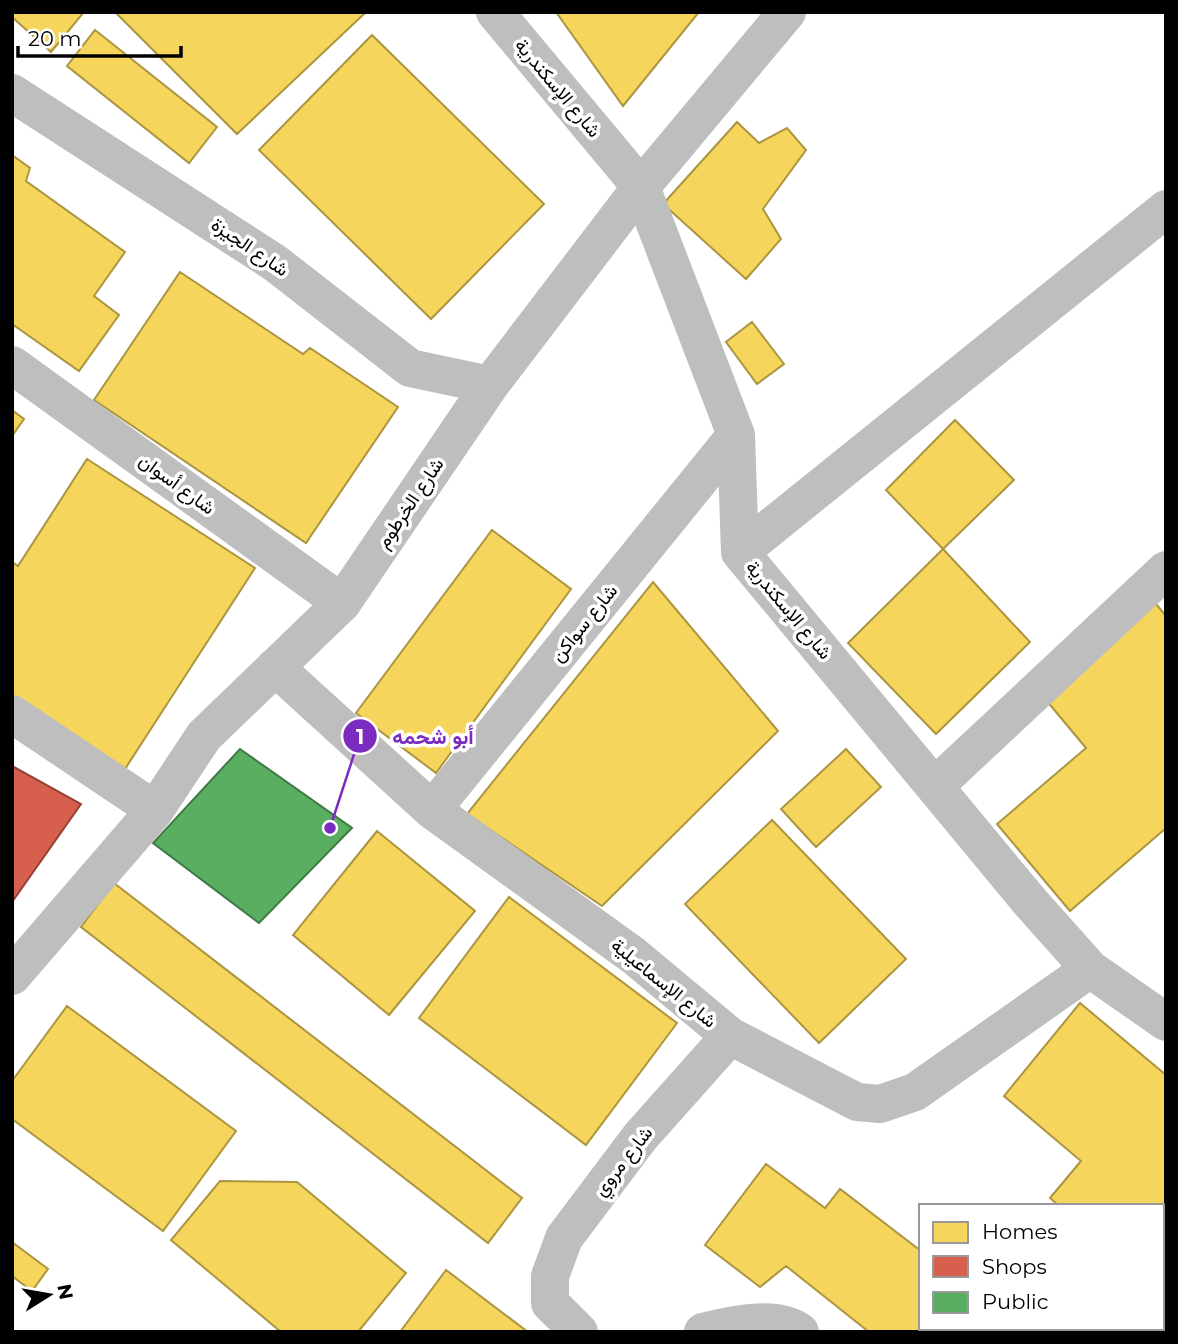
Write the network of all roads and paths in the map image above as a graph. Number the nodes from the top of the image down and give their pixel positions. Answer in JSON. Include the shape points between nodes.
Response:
{"nodes":[{"id":1,"x":495,"y":12,"type":"edge"},
{"id":2,"x":787,"y":12,"type":"edge"},
{"id":3,"x":12,"y":93,"type":"edge"},
{"id":4,"x":641,"y":187,"type":"junction"},
{"id":5,"x":1166,"y":209,"type":"edge"},
{"id":6,"x":12,"y":365,"type":"edge"},
{"id":7,"x":490,"y":384,"type":"junction"},
{"id":8,"x":736,"y":435,"type":"junction"},
{"id":9,"x":740,"y":552,"type":"junction"},
{"id":10,"x":1166,"y":570,"type":"edge"},
{"id":11,"x":342,"y":603,"type":"junction"},
{"id":12,"x":275,"y":667,"type":"junction"},
{"id":13,"x":12,"y":714,"type":"edge"},
{"id":14,"x":935,"y":786,"type":"junction"},
{"id":15,"x":155,"y":810,"type":"junction"},
{"id":16,"x":432,"y":810,"type":"junction"},
{"id":17,"x":1090,"y":969,"type":"junction"},
{"id":18,"x":12,"y":976,"type":"edge"},
{"id":19,"x":1166,"y":1022,"type":"edge"},
{"id":20,"x":730,"y":1035,"type":"junction"},
{"id":21,"x":579,"y":1332,"type":"edge"},
{"id":22,"x":703,"y":1332,"type":"edge"},
{"id":23,"x":800,"y":1332,"type":"edge"}],
"edges":[{"from":1,"to":4,"type":"street","name":"شارع الإسكندرية"},
{"from":2,"to":4,"type":"street","name":"شارع الخرطوم"},
{"from":3,"to":7,"type":"street","name":"شارع الجيزة","via":[[275,262],[410,368]]},
{"from":4,"to":7,"type":"street","name":"شارع الخرطوم"},
{"from":4,"to":8,"type":"street","name":"شارع الإسكندرية"},
{"from":5,"to":9,"type":"street"},
{"from":6,"to":11,"type":"street","name":"شارع أسوان"},
{"from":7,"to":11,"type":"street","name":"شارع الخرطوم"},
{"from":8,"to":9,"type":"street","name":"شارع الإسكندرية"},
{"from":8,"to":16,"type":"street","name":"شارع سواكن"},
{"from":9,"to":14,"type":"street","name":"شارع الإسكندرية"},
{"from":10,"to":14,"type":"street"},
{"from":11,"to":12,"type":"street","name":"شارع الخرطوم"},
{"from":12,"to":15,"type":"street","name":"شارع الخرطوم","via":[[204,736]]},
{"from":12,"to":16,"type":"street","name":"شارع الإسماعيلية"},
{"from":13,"to":15,"type":"street"},
{"from":14,"to":17,"type":"street","name":"شارع الإسكندرية"},
{"from":15,"to":18,"type":"street","name":"شارع الخرطوم"},
{"from":16,"to":20,"type":"street","name":"شارع الإسماعيلية","via":[[634,956]]},
{"from":17,"to":19,"type":"street","name":"شارع الإسكندرية"},
{"from":17,"to":20,"type":"street","name":"شارع الإسماعيلية","via":[[915,1092],[880,1104],[857,1102]]},
{"from":20,"to":21,"type":"street","name":"شارع مروي","via":[[640,1137],[564,1238],[550,1276],[550,1303]]},
{"from":22,"to":23,"type":"street","via":[[742,1322],[791,1325]]}]}
